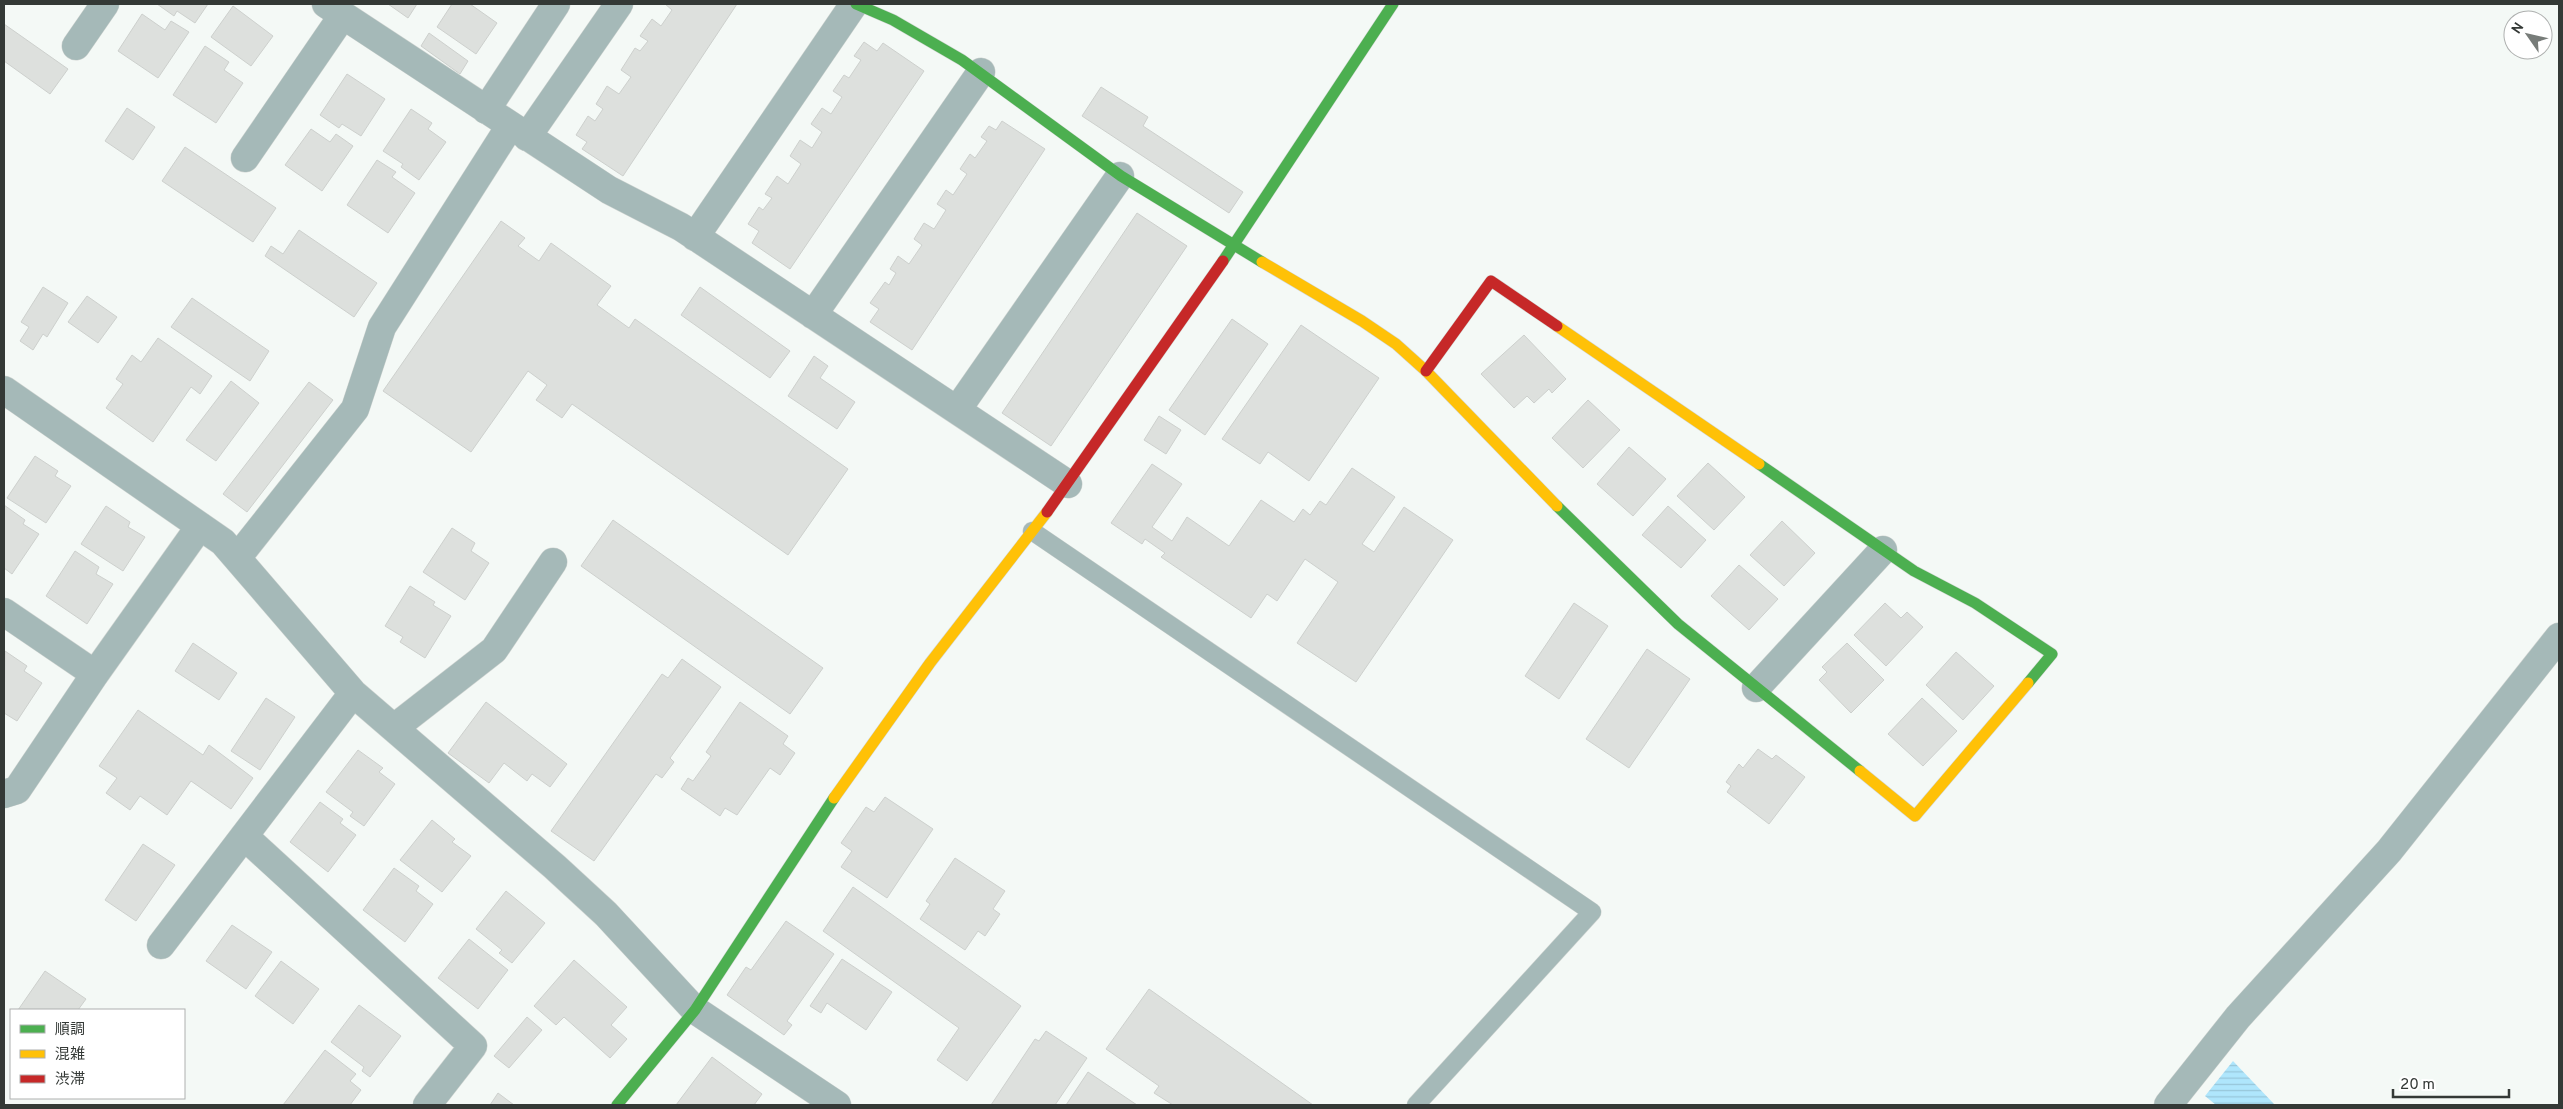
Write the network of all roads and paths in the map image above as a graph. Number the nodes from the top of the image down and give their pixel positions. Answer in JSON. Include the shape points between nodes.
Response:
{"nodes":[{"id":1,"x":105,"y":4,"type":"edge"},
{"id":2,"x":556,"y":4,"type":"edge"},
{"id":3,"x":619,"y":4,"type":"edge"},
{"id":4,"x":855,"y":4,"type":"edge"},
{"id":5,"x":1393,"y":4,"type":"edge"},
{"id":6,"x":334,"y":10,"type":"edge"},
{"id":7,"x":76,"y":46,"type":"dead end"},
{"id":8,"x":981,"y":72,"type":"junction"},
{"id":9,"x":486,"y":110,"type":"junction"},
{"id":10,"x":518,"y":131,"type":"junction"},
{"id":11,"x":245,"y":158,"type":"dead end"},
{"id":12,"x":1120,"y":176,"type":"junction"},
{"id":13,"x":695,"y":236,"type":"junction"},
{"id":14,"x":1234,"y":246,"type":"junction"},
{"id":15,"x":813,"y":314,"type":"junction"},
{"id":16,"x":1426,"y":371,"type":"junction"},
{"id":17,"x":4,"y":390,"type":"edge"},
{"id":18,"x":957,"y":410,"type":"junction"},
{"id":19,"x":1068,"y":484,"type":"junction"},
{"id":20,"x":200,"y":526,"type":"junction"},
{"id":21,"x":1032,"y":531,"type":"junction"},
{"id":22,"x":1883,"y":550,"type":"junction"},
{"id":23,"x":237,"y":558,"type":"junction"},
{"id":24,"x":553,"y":562,"type":"dead end"},
{"id":25,"x":4,"y":612,"type":"edge"},
{"id":26,"x":2559,"y":636,"type":"edge"},
{"id":27,"x":95,"y":674,"type":"junction"},
{"id":28,"x":1756,"y":688,"type":"junction"},
{"id":29,"x":353,"y":693,"type":"junction"},
{"id":30,"x":394,"y":728,"type":"junction"},
{"id":31,"x":4,"y":794,"type":"edge"},
{"id":32,"x":244,"y":836,"type":"junction"},
{"id":33,"x":161,"y":945,"type":"dead end"},
{"id":34,"x":695,"y":1010,"type":"junction"},
{"id":35,"x":426,"y":1105,"type":"edge"},
{"id":36,"x":617,"y":1105,"type":"edge"},
{"id":37,"x":837,"y":1105,"type":"edge"},
{"id":38,"x":1416,"y":1105,"type":"edge"},
{"id":39,"x":2168,"y":1105,"type":"edge"}],
"edges":[{"from":1,"to":7,"type":"street"},
{"from":2,"to":9,"type":"street"},
{"from":3,"to":10,"type":"street"},
{"from":4,"to":8,"type":"street","via":[[886,15],[955,53]]},
{"from":4,"to":13,"type":"street"},
{"from":5,"to":14,"type":"street"},
{"from":6,"to":9,"type":"street"},
{"from":6,"to":11,"type":"street"},
{"from":8,"to":12,"type":"street"},
{"from":8,"to":15,"type":"street"},
{"from":9,"to":10,"type":"street"},
{"from":10,"to":13,"type":"street","via":[[609,190]]},
{"from":10,"to":23,"type":"street","via":[[382,327],[355,409]]},
{"from":12,"to":14,"type":"street"},
{"from":12,"to":18,"type":"street"},
{"from":13,"to":15,"type":"street"},
{"from":14,"to":16,"type":"street","via":[[1370,324],[1406,350]]},
{"from":14,"to":19,"type":"street"},
{"from":15,"to":18,"type":"street"},
{"from":16,"to":22,"type":"street","via":[[1491,281]]},
{"from":16,"to":28,"type":"street","via":[[1678,624]]},
{"from":17,"to":20,"type":"street"},
{"from":18,"to":19,"type":"street"},
{"from":19,"to":21,"type":"street"},
{"from":20,"to":23,"type":"street","via":[[223,542]]},
{"from":20,"to":27,"type":"street"},
{"from":21,"to":34,"type":"street","via":[[854,768]]},
{"from":21,"to":38,"type":"lane","via":[[1592,912]]},
{"from":22,"to":28,"type":"street"},
{"from":22,"to":28,"type":"street","via":[[1914,572],[1975,603],[2052,654],[1915,816]]},
{"from":23,"to":29,"type":"street"},
{"from":24,"to":30,"type":"street","via":[[494,650]]},
{"from":25,"to":27,"type":"street"},
{"from":26,"to":39,"type":"street","via":[[2389,851],[2238,1017]]},
{"from":27,"to":31,"type":"street","via":[[17,790]]},
{"from":29,"to":30,"type":"street"},
{"from":29,"to":32,"type":"street"},
{"from":30,"to":34,"type":"street","via":[[606,914]]},
{"from":32,"to":33,"type":"street"},
{"from":32,"to":35,"type":"street","via":[[473,1046]]},
{"from":34,"to":36,"type":"street"},
{"from":34,"to":37,"type":"street"}]}
